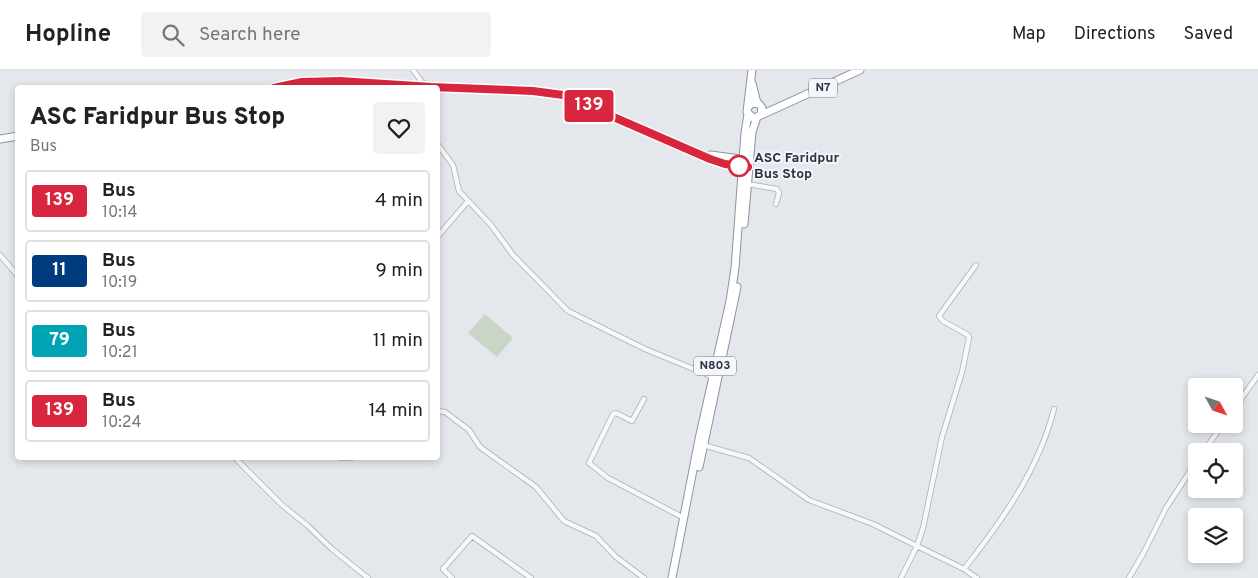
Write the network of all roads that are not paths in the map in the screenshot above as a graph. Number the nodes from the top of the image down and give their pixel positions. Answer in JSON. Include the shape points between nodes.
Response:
{"nodes":[{"id":1,"x":413,"y":70,"type":"edge"},
{"id":2,"x":856,"y":71,"type":"edge"},
{"id":3,"x":752,"y":74,"type":"edge"},
{"id":4,"x":288,"y":85,"type":"edge"},
{"id":5,"x":397,"y":85,"type":"edge"},
{"id":6,"x":424,"y":85,"type":"edge"},
{"id":7,"x":440,"y":88,"type":"edge"},
{"id":8,"x":759,"y":104,"type":"junction"},
{"id":9,"x":786,"y":105,"type":"junction"},
{"id":10,"x":749,"y":106,"type":"junction"},
{"id":11,"x":748,"y":114,"type":"junction"},
{"id":12,"x":758,"y":117,"type":"junction"},
{"id":13,"x":15,"y":136,"type":"edge"},
{"id":14,"x":0,"y":139,"type":"edge"},
{"id":15,"x":440,"y":148,"type":"edge"},
{"id":16,"x":746,"y":163,"type":"junction"},
{"id":17,"x":747,"y":184,"type":"junction"},
{"id":18,"x":468,"y":201,"type":"junction"},
{"id":19,"x":776,"y":204,"type":"dead end"},
{"id":20,"x":440,"y":234,"type":"edge"},
{"id":21,"x":0,"y":255,"type":"edge"},
{"id":22,"x":976,"y":265,"type":"dead end"},
{"id":23,"x":15,"y":272,"type":"edge"},
{"id":24,"x":720,"y":354,"type":"junction"},
{"id":25,"x":1258,"y":375,"type":"edge"},
{"id":26,"x":713,"y":377,"type":"junction"},
{"id":27,"x":713,"y":386,"type":"junction"},
{"id":28,"x":1243,"y":396,"type":"edge"},
{"id":29,"x":644,"y":398,"type":"dead end"},
{"id":30,"x":1054,"y":409,"type":"dead end"},
{"id":31,"x":440,"y":411,"type":"edge"},
{"id":32,"x":703,"y":445,"type":"junction"},
{"id":33,"x":237,"y":460,"type":"edge"},
{"id":34,"x":695,"y":473,"type":"junction"},
{"id":35,"x":1188,"y":474,"type":"edge"},
{"id":36,"x":684,"y":518,"type":"junction"},
{"id":37,"x":917,"y":546,"type":"junction"},
{"id":38,"x":679,"y":554,"type":"junction"},
{"id":39,"x":964,"y":569,"type":"junction"},
{"id":40,"x":368,"y":578,"type":"edge"},
{"id":41,"x":452,"y":578,"type":"edge"},
{"id":42,"x":531,"y":578,"type":"edge"},
{"id":43,"x":644,"y":578,"type":"edge"},
{"id":44,"x":672,"y":578,"type":"edge"},
{"id":45,"x":677,"y":578,"type":"edge"},
{"id":46,"x":902,"y":578,"type":"edge"},
{"id":47,"x":978,"y":578,"type":"edge"},
{"id":48,"x":1129,"y":578,"type":"edge"}],
"edges":[{"from":1,"to":6,"type":"street"},
{"from":2,"to":9,"type":"highway","number":"N7"},
{"from":3,"to":8,"type":"highway"},
{"from":3,"to":10,"type":"highway"},
{"from":4,"to":5,"type":"highway","via":[[340,81]]},
{"from":7,"to":16,"type":"highway","via":[[563,95],[725,164]]},
{"from":8,"to":9,"type":"highway","number":"N7"},
{"from":8,"to":10,"type":"highway","number":"N7"},
{"from":8,"to":12,"type":"highway","via":[[762,112]]},
{"from":9,"to":12,"type":"highway","number":"N7"},
{"from":10,"to":11,"type":"highway"},
{"from":11,"to":12,"type":"highway"},
{"from":11,"to":16,"type":"highway","number":"N803"},
{"from":12,"to":16,"type":"highway","number":"N803"},
{"from":13,"to":14,"type":"highway"},
{"from":15,"to":18,"type":"street","via":[[453,165],[459,190]]},
{"from":16,"to":17,"type":"highway","number":"N803"},
{"from":16,"to":24,"type":"highway","number":"N803","via":[[735,268]]},
{"from":17,"to":19,"type":"street","via":[[777,189]]},
{"from":17,"to":24,"type":"highway","number":"N803","via":[[740,269]]},
{"from":18,"to":20,"type":"street"},
{"from":18,"to":26,"type":"street","via":[[513,255],[568,311],[645,349]]},
{"from":21,"to":23,"type":"street"},
{"from":22,"to":37,"type":"street","via":[[939,316],[969,338]]},
{"from":24,"to":26,"type":"highway","number":"N803"},
{"from":24,"to":27,"type":"highway","number":"N803"},
{"from":25,"to":28,"type":"street"},
{"from":26,"to":27,"type":"highway","number":"N803"},
{"from":27,"to":32,"type":"highway","number":"N803"},
{"from":27,"to":34,"type":"highway","number":"N803"},
{"from":29,"to":36,"type":"street","via":[[632,421],[613,414],[589,463],[608,478]]},
{"from":30,"to":39,"type":"street","via":[[1042,448],[1022,486]]},
{"from":31,"to":43,"type":"street","via":[[469,430],[480,447],[536,487],[564,521],[596,536],[616,557]]},
{"from":32,"to":34,"type":"highway","number":"N803"},
{"from":32,"to":37,"type":"street","via":[[749,458],[809,500],[873,524]]},
{"from":33,"to":40,"type":"street","via":[[282,505]]},
{"from":34,"to":36,"type":"highway","number":"N803"},
{"from":34,"to":38,"type":"highway","number":"N803"},
{"from":35,"to":48,"type":"street"},
{"from":36,"to":38,"type":"highway","number":"N803"},
{"from":37,"to":39,"type":"street"},
{"from":37,"to":46,"type":"street"},
{"from":38,"to":44,"type":"highway","number":"N803"},
{"from":38,"to":45,"type":"highway","number":"N803"},
{"from":39,"to":47,"type":"street"},
{"from":41,"to":42,"type":"street","via":[[443,571],[444,568],[472,536]]}]}
